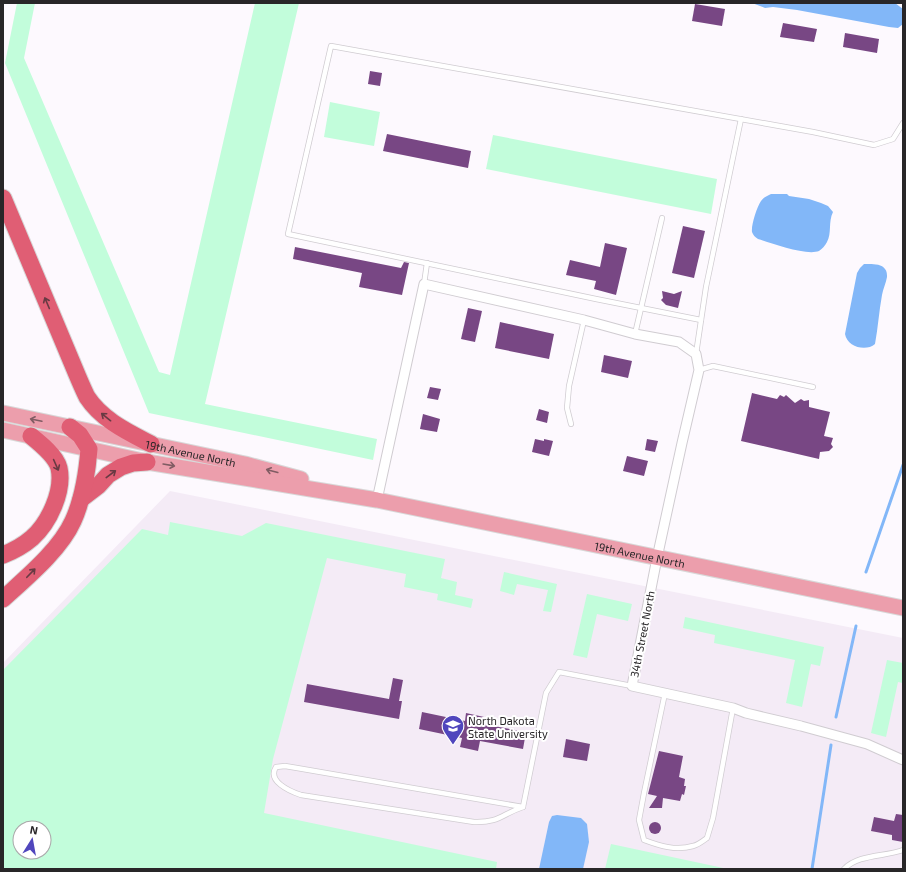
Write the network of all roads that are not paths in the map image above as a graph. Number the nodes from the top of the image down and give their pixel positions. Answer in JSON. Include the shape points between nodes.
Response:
{"nodes":[{"id":1,"x":741,"y":119,"type":"junction"},
{"id":2,"x":903,"y":123,"type":"edge"},
{"id":3,"x":3,"y":198,"type":"edge"},
{"id":4,"x":662,"y":218,"type":"dead end"},
{"id":5,"x":427,"y":263,"type":"junction"},
{"id":6,"x":424,"y":284,"type":"junction"},
{"id":7,"x":641,"y":308,"type":"junction"},
{"id":8,"x":584,"y":320,"type":"junction"},
{"id":9,"x":701,"y":320,"type":"junction"},
{"id":10,"x":635,"y":334,"type":"junction"},
{"id":11,"x":696,"y":354,"type":"junction"},
{"id":12,"x":699,"y":370,"type":"junction"},
{"id":13,"x":813,"y":386,"type":"dead end"},
{"id":14,"x":3,"y":413,"type":"edge"},
{"id":15,"x":571,"y":424,"type":"dead end"},
{"id":16,"x":70,"y":427,"type":"junction"},
{"id":17,"x":3,"y":430,"type":"edge"},
{"id":18,"x":31,"y":436,"type":"junction"},
{"id":19,"x":151,"y":444,"type":"junction"},
{"id":20,"x":89,"y":449,"type":"junction"},
{"id":21,"x":147,"y":462,"type":"junction"},
{"id":22,"x":81,"y":499,"type":"junction"},
{"id":23,"x":377,"y":500,"type":"junction"},
{"id":24,"x":3,"y":555,"type":"edge"},
{"id":25,"x":657,"y":558,"type":"junction"},
{"id":26,"x":3,"y":599,"type":"edge"},
{"id":27,"x":903,"y":608,"type":"edge"},
{"id":28,"x":632,"y":686,"type":"junction"},
{"id":29,"x":665,"y":692,"type":"junction"},
{"id":30,"x":733,"y":708,"type":"junction"},
{"id":31,"x":903,"y":760,"type":"edge"},
{"id":32,"x":522,"y":807,"type":"junction"},
{"id":33,"x":903,"y":850,"type":"edge"},
{"id":34,"x":844,"y":869,"type":"edge"}],
"edges":[{"from":1,"to":2,"type":"lane","via":[[874,146],[893,139]]},
{"from":1,"to":5,"type":"lane","via":[[331,46],[288,234]]},
{"from":1,"to":9,"type":"lane"},
{"from":19,"to":3,"type":"highway","one_way":true,"via":[[102,415],[88,398]]},
{"from":4,"to":7,"type":"lane"},
{"from":5,"to":6,"type":"lane"},
{"from":5,"to":7,"type":"lane"},
{"from":6,"to":8,"type":"street"},
{"from":6,"to":23,"type":"street"},
{"from":7,"to":9,"type":"lane"},
{"from":7,"to":10,"type":"lane"},
{"from":8,"to":10,"type":"street"},
{"from":8,"to":15,"type":"lane","via":[[569,386],[567,408]]},
{"from":9,"to":11,"type":"lane"},
{"from":10,"to":11,"type":"street","via":[[679,342]]},
{"from":11,"to":12,"type":"street"},
{"from":12,"to":13,"type":"lane","via":[[713,366]]},
{"from":12,"to":25,"type":"street","name":"34th Street North"},
{"from":16,"to":14,"type":"main road","name":"19th Avenue North","one_way":true},
{"from":16,"to":19,"type":"main road","name":"19th Avenue North"},
{"from":16,"to":20,"type":"highway","via":[[80,435]]},
{"from":17,"to":18,"type":"main road","name":"19th Avenue North"},
{"from":18,"to":20,"type":"main road","name":"19th Avenue North"},
{"from":18,"to":24,"type":"highway","one_way":true,"via":[[49,451],[59,467],[60,486],[55,505],[33,537]]},
{"from":23,"to":19,"type":"main road","name":"19th Avenue North","one_way":true,"via":[[245,464]]},
{"from":20,"to":21,"type":"main road","name":"19th Avenue North"},
{"from":20,"to":22,"type":"highway"},
{"from":22,"to":21,"type":"highway","one_way":true,"via":[[98,486],[108,474],[133,463]]},
{"from":21,"to":23,"type":"main road","name":"19th Avenue North","one_way":true},
{"from":26,"to":22,"type":"highway","one_way":true,"via":[[26,579],[58,544],[73,522]]},
{"from":23,"to":25,"type":"main road","name":"19th Avenue North"},
{"from":25,"to":27,"type":"main road","name":"19th Avenue North"},
{"from":25,"to":28,"type":"street","name":"34th Street North"},
{"from":28,"to":29,"type":"street"},
{"from":28,"to":32,"type":"lane","name":"34th Street North","via":[[559,672],[546,693]]},
{"from":29,"to":30,"type":"street"},
{"from":29,"to":30,"type":"lane","via":[[640,820],[644,840],[659,846],[694,846],[707,838]]},
{"from":30,"to":31,"type":"street","via":[[867,744]]},
{"from":32,"to":32,"type":"lane","via":[[497,819],[474,822],[301,795],[282,785],[274,777],[273,771],[276,767],[297,768]]},
{"from":33,"to":34,"type":"lane","via":[[870,856]]}]}
